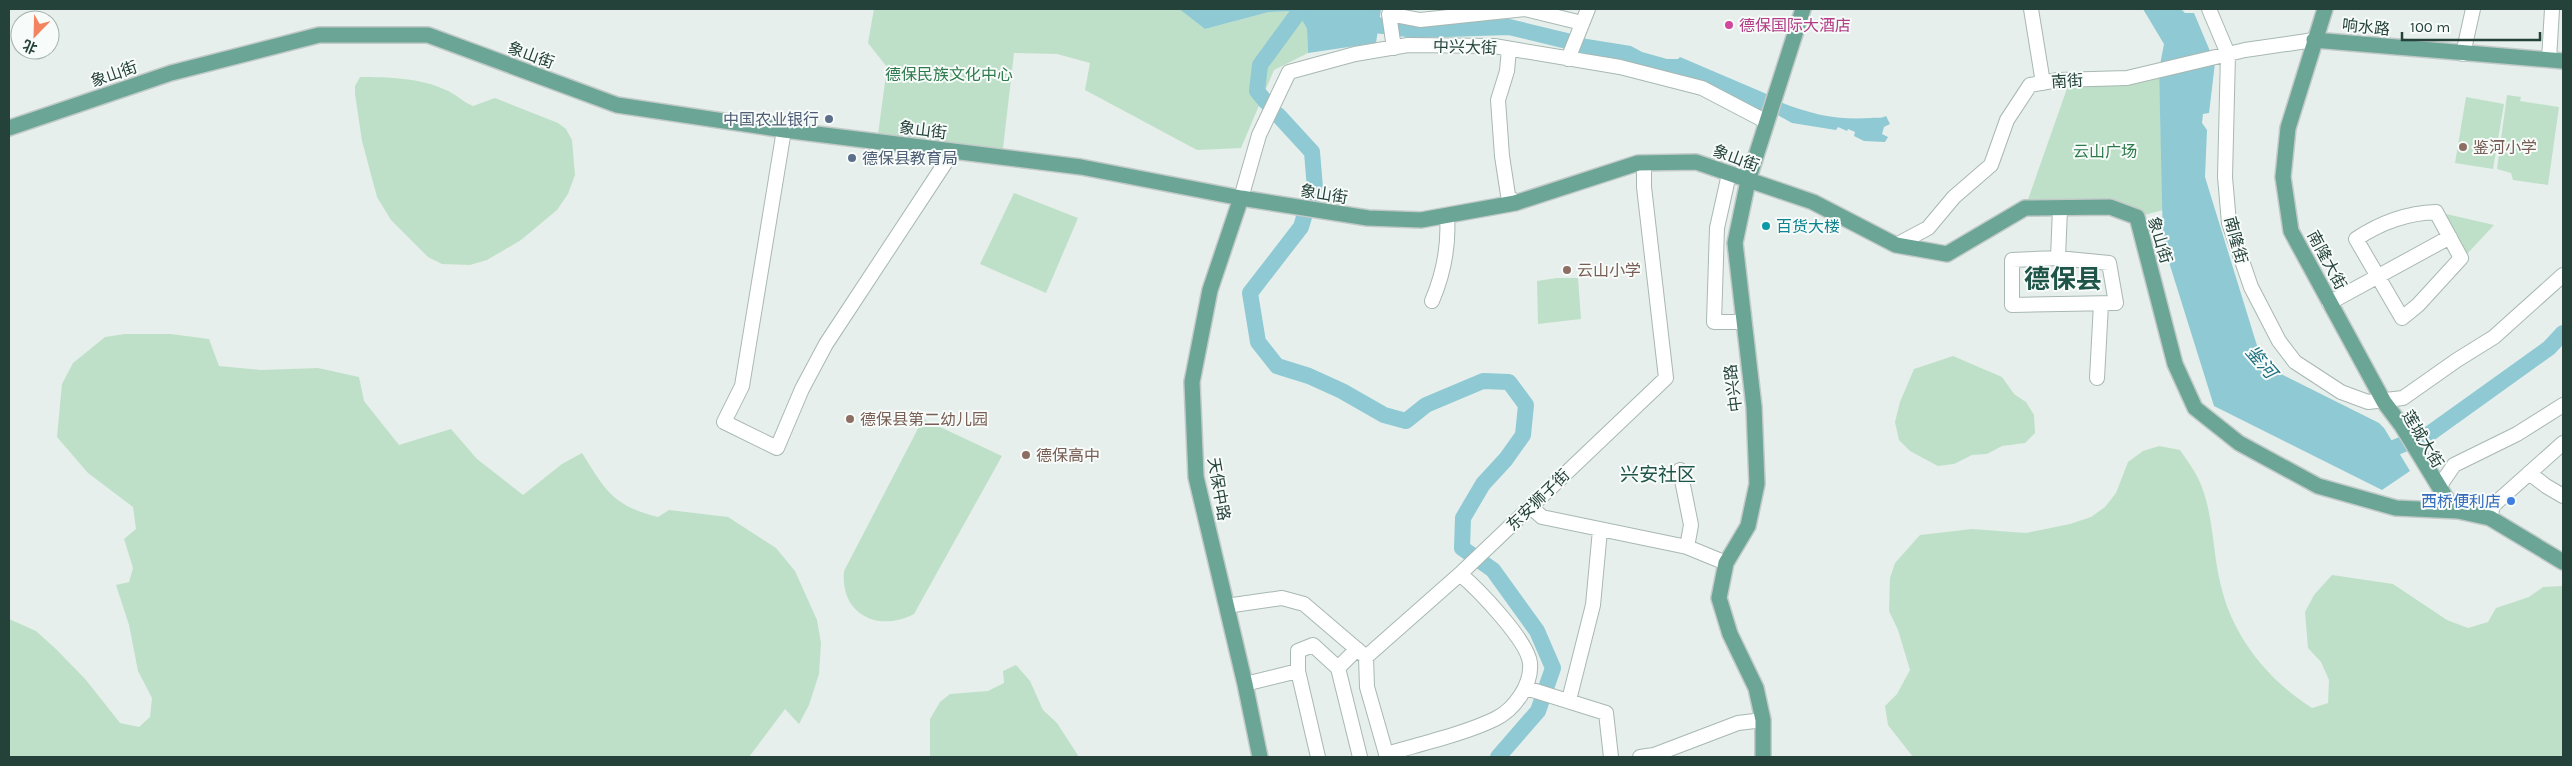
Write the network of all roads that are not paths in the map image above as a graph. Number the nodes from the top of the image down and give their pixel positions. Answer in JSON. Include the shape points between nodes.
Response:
{"nodes":[{"id":1,"x":1588,"y":9,"type":"edge"},
{"id":2,"x":1803,"y":9,"type":"edge"},
{"id":3,"x":2031,"y":9,"type":"edge"},
{"id":4,"x":2209,"y":9,"type":"edge"},
{"id":5,"x":2325,"y":9,"type":"edge"},
{"id":6,"x":2473,"y":9,"type":"edge"},
{"id":7,"x":2552,"y":9,"type":"edge"},
{"id":8,"x":1391,"y":11,"type":"edge"},
{"id":9,"x":1490,"y":11,"type":"edge"},
{"id":10,"x":1582,"y":23,"type":"junction"},
{"id":11,"x":2314,"y":40,"type":"junction"},
{"id":12,"x":1394,"y":48,"type":"junction"},
{"id":13,"x":1509,"y":49,"type":"junction"},
{"id":14,"x":2228,"y":54,"type":"junction"},
{"id":15,"x":2463,"y":54,"type":"junction"},
{"id":16,"x":1568,"y":59,"type":"junction"},
{"id":17,"x":2556,"y":61,"type":"edge"},
{"id":18,"x":2043,"y":83,"type":"junction"},
{"id":19,"x":1767,"y":122,"type":"junction"},
{"id":20,"x":9,"y":128,"type":"edge"},
{"id":21,"x":784,"y":130,"type":"junction"},
{"id":22,"x":953,"y":151,"type":"junction"},
{"id":23,"x":1644,"y":163,"type":"junction"},
{"id":24,"x":1729,"y":174,"type":"junction"},
{"id":25,"x":1748,"y":181,"type":"junction"},
{"id":26,"x":1241,"y":198,"type":"junction"},
{"id":27,"x":1515,"y":203,"type":"junction"},
{"id":28,"x":2060,"y":208,"type":"junction"},
{"id":29,"x":1447,"y":216,"type":"junction"},
{"id":30,"x":2450,"y":237,"type":"junction"},
{"id":31,"x":1896,"y":245,"type":"junction"},
{"id":32,"x":2058,"y":258,"type":"junction"},
{"id":33,"x":2563,"y":275,"type":"edge"},
{"id":34,"x":2377,"y":276,"type":"junction"},
{"id":35,"x":1432,"y":301,"type":"dead end"},
{"id":36,"x":2329,"y":302,"type":"junction"},
{"id":37,"x":2100,"y":304,"type":"junction"},
{"id":38,"x":1743,"y":322,"type":"junction"},
{"id":39,"x":2097,"y":378,"type":"dead end"},
{"id":40,"x":2381,"y":402,"type":"junction"},
{"id":41,"x":2563,"y":405,"type":"edge"},
{"id":42,"x":2563,"y":443,"type":"edge"},
{"id":43,"x":1680,"y":470,"type":"dead end"},
{"id":44,"x":2529,"y":473,"type":"junction"},
{"id":45,"x":2433,"y":481,"type":"junction"},
{"id":46,"x":2563,"y":496,"type":"edge"},
{"id":47,"x":1531,"y":507,"type":"junction"},
{"id":48,"x":2453,"y":511,"type":"junction"},
{"id":49,"x":2490,"y":518,"type":"junction"},
{"id":50,"x":1600,"y":530,"type":"junction"},
{"id":51,"x":1687,"y":547,"type":"junction"},
{"id":52,"x":2563,"y":562,"type":"edge"},
{"id":53,"x":1726,"y":563,"type":"junction"},
{"id":54,"x":2563,"y":570,"type":"edge"},
{"id":55,"x":1460,"y":574,"type":"junction"},
{"id":56,"x":1226,"y":606,"type":"junction"},
{"id":57,"x":1361,"y":653,"type":"junction"},
{"id":58,"x":1338,"y":668,"type":"junction"},
{"id":59,"x":1298,"y":671,"type":"junction"},
{"id":60,"x":1245,"y":684,"type":"junction"},
{"id":61,"x":1526,"y":688,"type":"junction"},
{"id":62,"x":1569,"y":700,"type":"junction"},
{"id":63,"x":1763,"y":720,"type":"junction"},
{"id":64,"x":1387,"y":756,"type":"edge"},
{"id":65,"x":1260,"y":757,"type":"edge"},
{"id":66,"x":1318,"y":757,"type":"edge"},
{"id":67,"x":1360,"y":757,"type":"edge"},
{"id":68,"x":1611,"y":757,"type":"edge"},
{"id":69,"x":1640,"y":757,"type":"edge"},
{"id":70,"x":1763,"y":757,"type":"edge"}],
"edges":[{"from":1,"to":10,"type":"street"},
{"from":2,"to":19,"type":"main road","name":"中兴路"},
{"from":3,"to":18,"type":"street"},
{"from":4,"to":14,"type":"street","name":"南隆街"},
{"from":5,"to":11,"type":"main road","name":"南隆大街"},
{"from":6,"to":15,"type":"street"},
{"from":7,"to":17,"type":"street"},
{"from":8,"to":9,"type":"street","via":[[1420,20]]},
{"from":8,"to":12,"type":"street"},
{"from":9,"to":10,"type":"street","via":[[1525,9]]},
{"from":10,"to":16,"type":"street"},
{"from":11,"to":14,"type":"street","name":"南街"},
{"from":11,"to":15,"type":"main road","name":"响水路"},
{"from":11,"to":36,"type":"main road","name":"南隆大街","via":[[2288,128],[2283,177],[2291,231]]},
{"from":12,"to":13,"type":"street","name":"中兴大街","via":[[1408,45]]},
{"from":12,"to":26,"type":"street","name":"中兴大街","via":[[1355,54],[1289,72],[1259,135]]},
{"from":13,"to":16,"type":"street","name":"中兴大街"},
{"from":13,"to":27,"type":"street","via":[[1507,71],[1498,100],[1503,166],[1508,195]]},
{"from":14,"to":18,"type":"street","name":"南街","via":[[2127,78]]},
{"from":14,"to":40,"type":"street","name":"南隆街","via":[[2225,177],[2229,223],[2251,288],[2279,341],[2295,362],[2341,392],[2368,402]]},
{"from":15,"to":17,"type":"main road","name":"响水路"},
{"from":16,"to":19,"type":"street","name":"中兴大街","via":[[1620,67],[1702,88]]},
{"from":18,"to":31,"type":"street","name":"南街","via":[[2030,85],[2007,120],[1991,165],[1954,197],[1928,228]]},
{"from":19,"to":25,"type":"main road","name":"中兴路"},
{"from":20,"to":21,"type":"main road","name":"象山街","via":[[171,73],[319,35],[428,35],[617,105]]},
{"from":21,"to":22,"type":"main road","name":"象山街"},
{"from":21,"to":22,"type":"street","via":[[742,386],[724,422],[777,448],[826,344]]},
{"from":22,"to":26,"type":"main road","name":"象山街","via":[[1081,167]]},
{"from":23,"to":24,"type":"main road","name":"象山街","via":[[1696,162]]},
{"from":23,"to":27,"type":"main road","name":"象山街"},
{"from":23,"to":47,"type":"street","name":"东安狮子街","via":[[1666,378]]},
{"from":24,"to":25,"type":"main road","name":"象山街"},
{"from":24,"to":38,"type":"street","via":[[1717,228],[1714,322]]},
{"from":25,"to":31,"type":"main road","name":"象山街","via":[[1813,202]]},
{"from":25,"to":38,"type":"main road","name":"中兴路","via":[[1735,243]]},
{"from":26,"to":29,"type":"main road","name":"象山街","via":[[1368,218],[1421,220]]},
{"from":26,"to":56,"type":"main road","name":"天保中路","via":[[1210,290],[1192,382],[1196,477]]},
{"from":27,"to":29,"type":"main road","name":"象山街"},
{"from":28,"to":31,"type":"main road","name":"象山街","via":[[2026,208],[1947,254]]},
{"from":28,"to":32,"type":"street"},
{"from":28,"to":48,"type":"main road","name":"象山街","via":[[2110,207],[2137,217],[2179,373],[2195,408],[2239,443],[2318,486],[2396,508]]},
{"from":29,"to":35,"type":"street","via":[[1441,280]]},
{"from":30,"to":34,"type":"street"},
{"from":30,"to":34,"type":"street","via":[[2436,212],[2376,226],[2356,239]]},
{"from":30,"to":34,"type":"street","via":[[2461,258],[2402,318]]},
{"from":32,"to":37,"type":"street","via":[[2109,263],[2116,303]]},
{"from":32,"to":37,"type":"street","via":[[2012,260],[2012,305]]},
{"from":33,"to":40,"type":"street","via":[[2494,337],[2403,398]]},
{"from":34,"to":36,"type":"street"},
{"from":36,"to":40,"type":"main road","name":"南隆大街"},
{"from":37,"to":39,"type":"street"},
{"from":38,"to":53,"type":"main road","name":"中兴路","via":[[1754,407],[1757,484],[1748,526]]},
{"from":40,"to":45,"type":"main road","name":"莲城大街"},
{"from":41,"to":45,"type":"street","via":[[2517,434],[2454,465]]},
{"from":42,"to":44,"type":"street"},
{"from":43,"to":51,"type":"street","via":[[1691,525]]},
{"from":44,"to":46,"type":"street"},
{"from":44,"to":49,"type":"street","via":[[2493,506]]},
{"from":45,"to":48,"type":"main road","name":"莲城大街"},
{"from":47,"to":50,"type":"street","via":[[1542,517]]},
{"from":47,"to":55,"type":"street","name":"东安狮子街"},
{"from":48,"to":49,"type":"main road"},
{"from":48,"to":54,"type":"main road","name":"莲城大街","via":[[2457,517],[2487,524]]},
{"from":49,"to":52,"type":"main road"},
{"from":50,"to":51,"type":"street"},
{"from":50,"to":62,"type":"street","via":[[1593,606]]},
{"from":51,"to":53,"type":"street"},
{"from":53,"to":63,"type":"main road","name":"中兴路","via":[[1719,598],[1730,634],[1756,688]]},
{"from":55,"to":57,"type":"street","name":"东安狮子街"},
{"from":55,"to":61,"type":"street","via":[[1519,638],[1530,663]]},
{"from":56,"to":57,"type":"street","via":[[1282,598],[1304,604]]},
{"from":56,"to":60,"type":"main road","name":"天保中路"},
{"from":57,"to":58,"type":"street","name":"东安狮子街"},
{"from":57,"to":64,"type":"street","via":[[1367,687]]},
{"from":58,"to":59,"type":"street","via":[[1313,646],[1298,651]]},
{"from":58,"to":67,"type":"street"},
{"from":59,"to":60,"type":"street"},
{"from":59,"to":66,"type":"street"},
{"from":60,"to":65,"type":"main road","name":"天保中路"},
{"from":61,"to":62,"type":"street"},
{"from":61,"to":64,"type":"street","via":[[1513,705],[1496,718]]},
{"from":62,"to":68,"type":"street","via":[[1606,713]]},
{"from":63,"to":69,"type":"street","via":[[1738,722],[1671,749]]},
{"from":63,"to":70,"type":"main road","name":"中兴路"}]}
